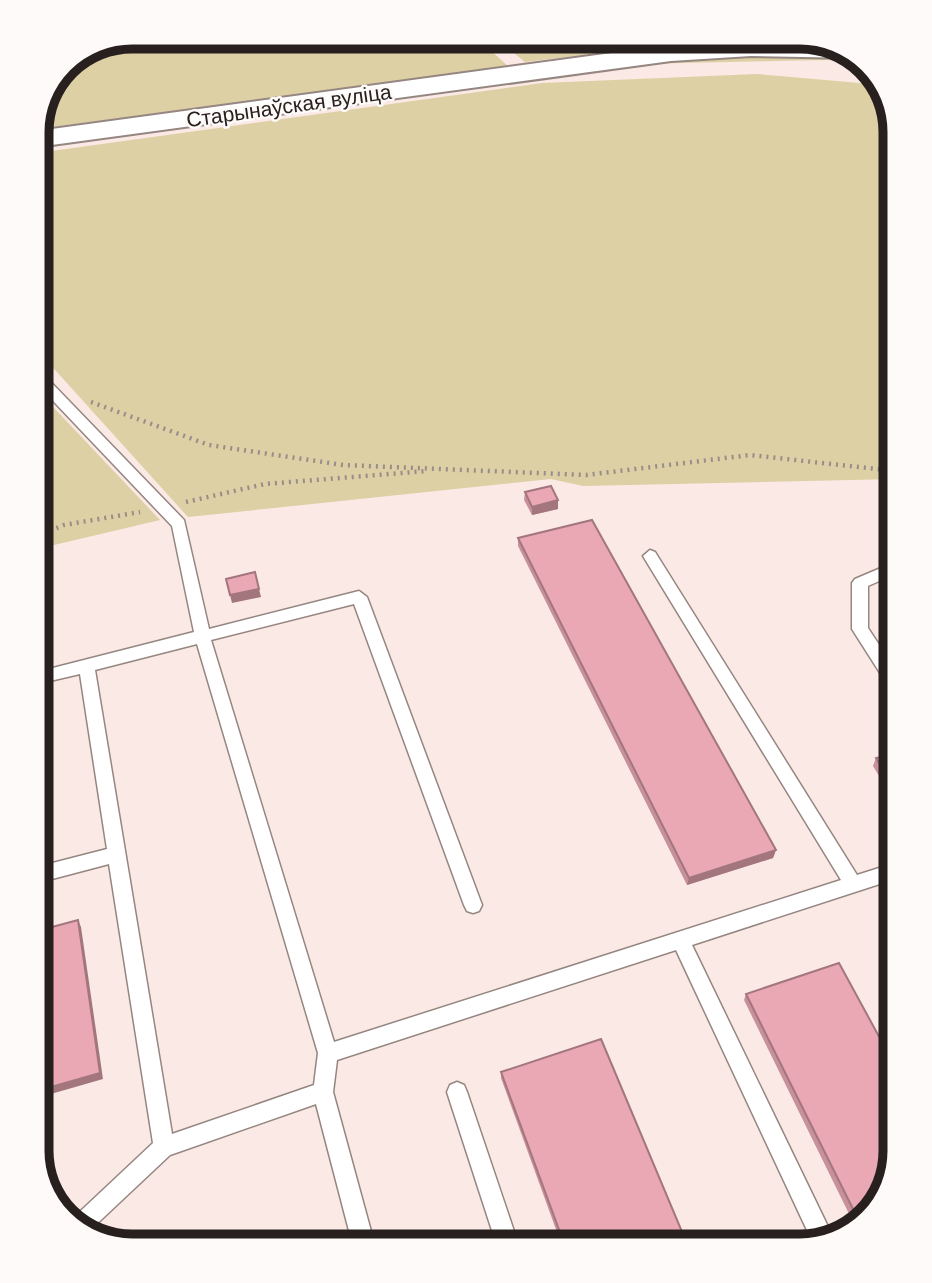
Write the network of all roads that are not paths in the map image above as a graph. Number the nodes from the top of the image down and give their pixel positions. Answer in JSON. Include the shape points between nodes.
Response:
{"nodes":[{"id":1,"x":723,"y":49,"type":"edge"},
{"id":2,"x":723,"y":49,"type":"edge"},
{"id":3,"x":817,"y":51,"type":"edge"},
{"id":4,"x":854,"y":69,"type":"edge"},
{"id":5,"x":541,"y":73,"type":"junction"},
{"id":6,"x":49,"y":137,"type":"edge"},
{"id":7,"x":49,"y":388,"type":"edge"},
{"id":8,"x":650,"y":556,"type":"dead end"},
{"id":9,"x":883,"y":573,"type":"edge"},
{"id":10,"x":202,"y":635,"type":"junction"},
{"id":11,"x":86,"y":664,"type":"junction"},
{"id":12,"x":883,"y":667,"type":"edge"},
{"id":13,"x":49,"y":675,"type":"edge"},
{"id":14,"x":117,"y":854,"type":"junction"},
{"id":15,"x":49,"y":872,"type":"edge"},
{"id":16,"x":883,"y":875,"type":"edge"},
{"id":17,"x":853,"y":884,"type":"junction"},
{"id":18,"x":473,"y":905,"type":"dead end"},
{"id":19,"x":680,"y":939,"type":"junction"},
{"id":20,"x":328,"y":1053,"type":"junction"},
{"id":21,"x":323,"y":1092,"type":"junction"},
{"id":22,"x":457,"y":1092,"type":"dead end"},
{"id":23,"x":164,"y":1147,"type":"junction"},
{"id":24,"x":86,"y":1220,"type":"edge"},
{"id":25,"x":819,"y":1231,"type":"edge"},
{"id":26,"x":361,"y":1234,"type":"edge"},
{"id":27,"x":504,"y":1234,"type":"edge"}],
"edges":[{"from":1,"to":3,"type":"main road","name":"Старынаўская вуліца"},
{"from":2,"to":5,"type":"main road","name":"Старынаўская вуліца"},
{"from":4,"to":5,"type":"main road","name":"Старынаўская вуліца","via":[[755,65]]},
{"from":5,"to":6,"type":"main road","name":"Старынаўская вуліца"},
{"from":7,"to":10,"type":"lane","via":[[179,524]]},
{"from":8,"to":17,"type":"lane"},
{"from":9,"to":12,"type":"lane","via":[[860,583],[860,629]]},
{"from":10,"to":11,"type":"lane"},
{"from":10,"to":18,"type":"lane","via":[[359,597]]},
{"from":10,"to":20,"type":"lane"},
{"from":11,"to":13,"type":"lane"},
{"from":11,"to":14,"type":"lane"},
{"from":14,"to":15,"type":"lane"},
{"from":14,"to":23,"type":"lane"},
{"from":16,"to":17,"type":"lane"},
{"from":17,"to":19,"type":"lane"},
{"from":19,"to":20,"type":"lane"},
{"from":19,"to":25,"type":"lane"},
{"from":20,"to":21,"type":"lane"},
{"from":21,"to":23,"type":"lane"},
{"from":21,"to":26,"type":"lane"},
{"from":22,"to":27,"type":"lane"},
{"from":23,"to":24,"type":"lane"}]}
